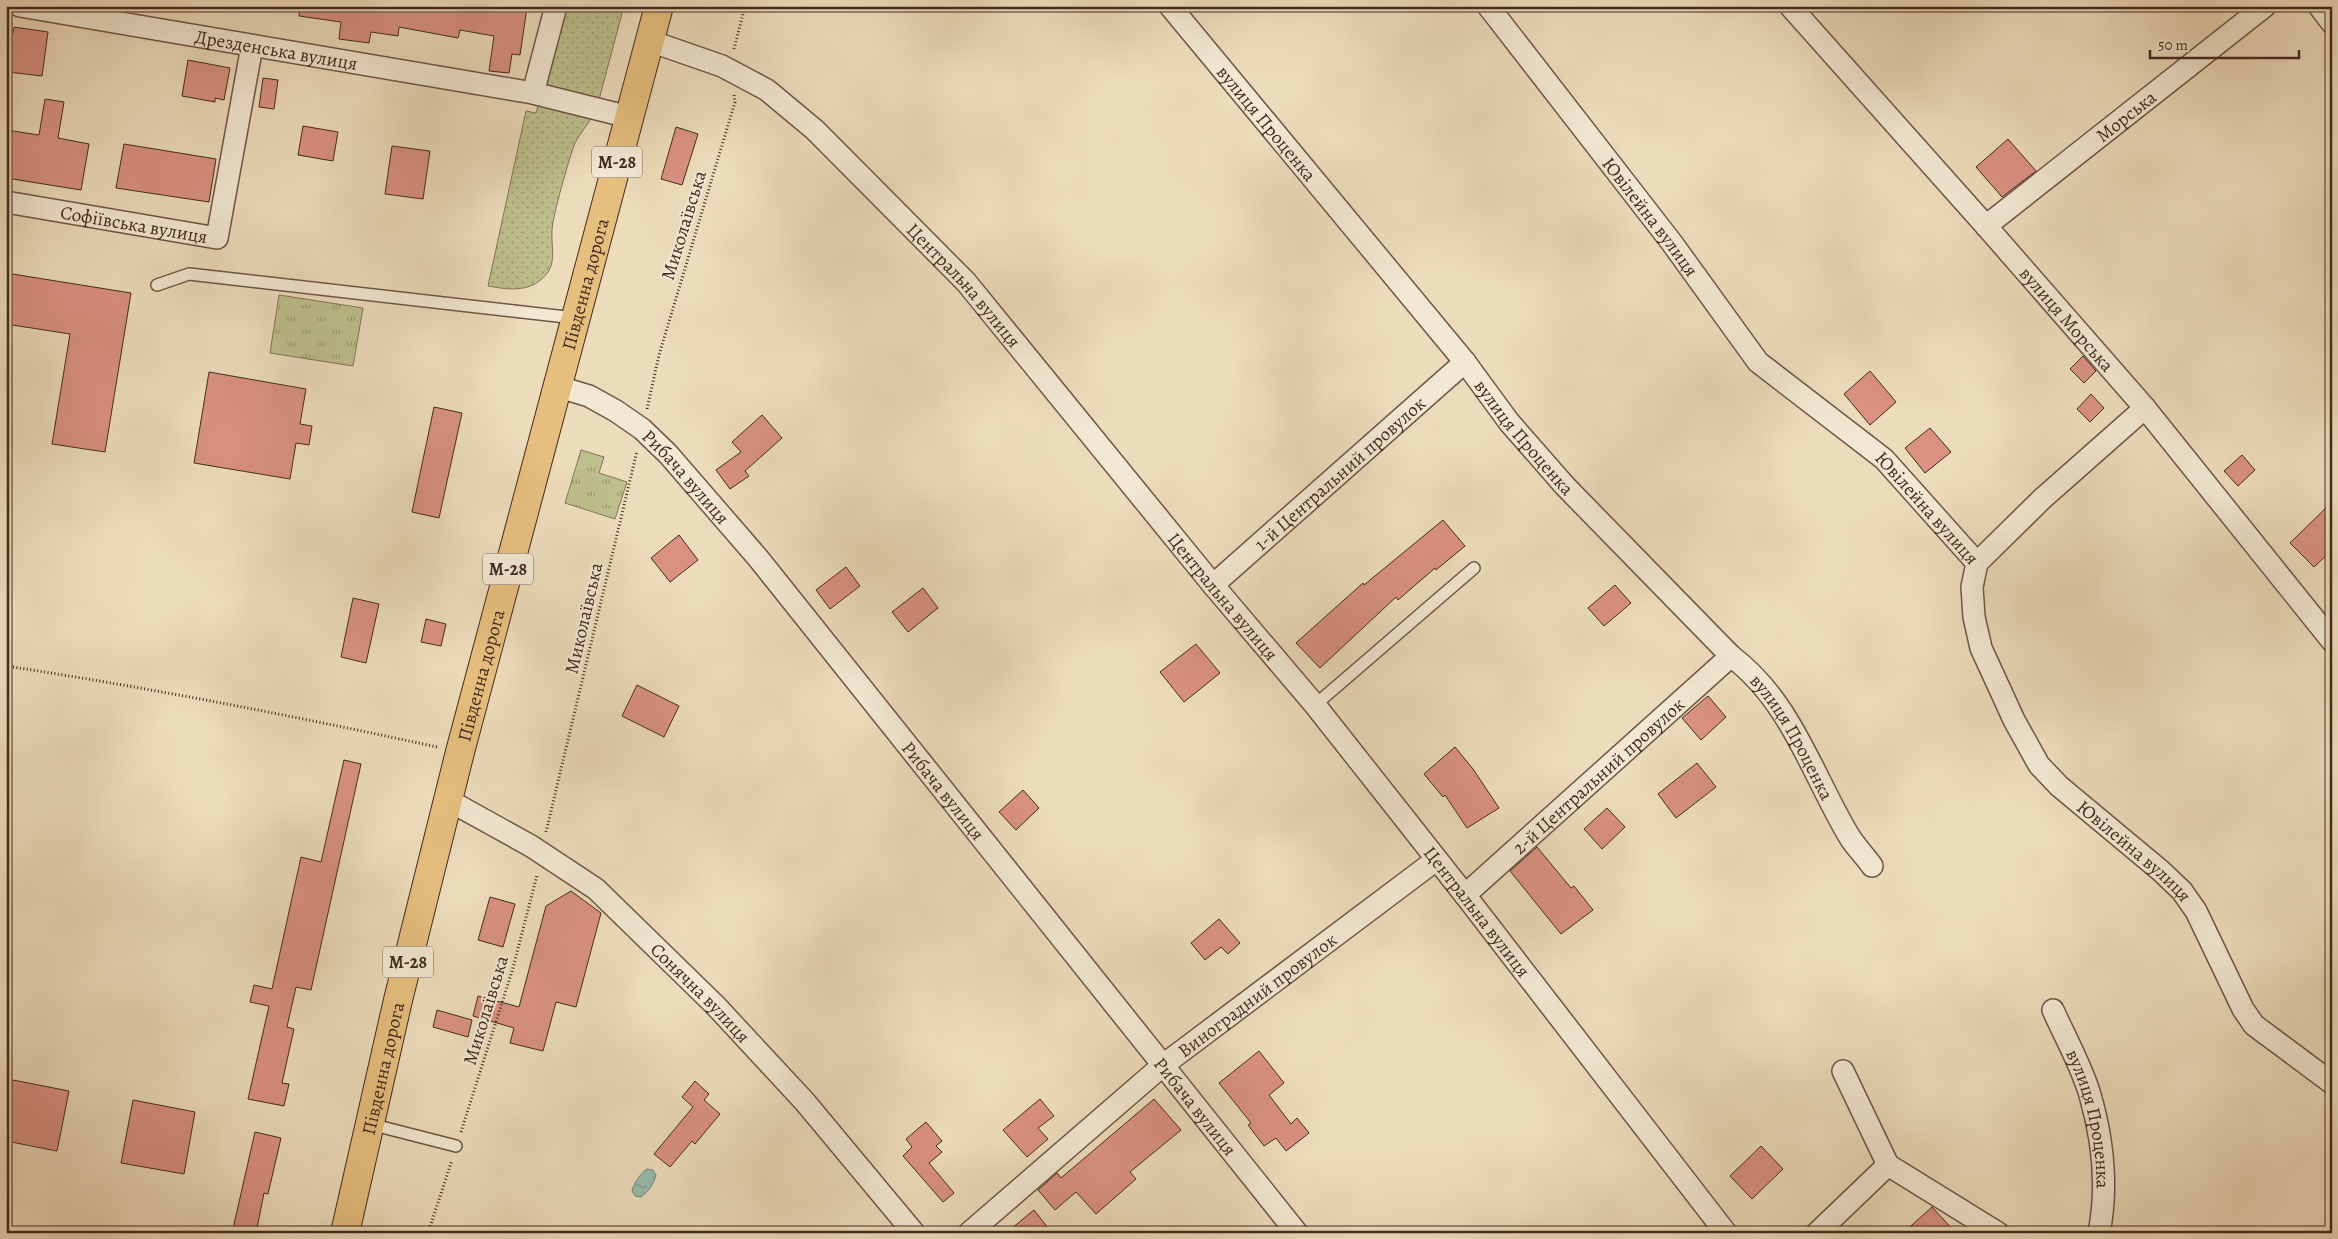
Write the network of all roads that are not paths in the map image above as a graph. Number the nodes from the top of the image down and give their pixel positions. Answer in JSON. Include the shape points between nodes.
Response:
{"nodes":[{"id":1,"x":20,"y":6,"type":"edge"},
{"id":2,"x":556,"y":6,"type":"edge"},
{"id":3,"x":659,"y":6,"type":"edge"},
{"id":4,"x":1170,"y":6,"type":"edge"},
{"id":5,"x":1488,"y":6,"type":"edge"},
{"id":6,"x":1790,"y":6,"type":"edge"},
{"id":7,"x":2264,"y":6,"type":"edge"},
{"id":8,"x":2319,"y":6,"type":"edge"},
{"id":9,"x":98,"y":13,"type":"edge"},
{"id":10,"x":2332,"y":23,"type":"edge"},
{"id":11,"x":650,"y":41,"type":"junction"},
{"id":12,"x":252,"y":46,"type":"junction"},
{"id":13,"x":532,"y":93,"type":"junction"},
{"id":14,"x":629,"y":117,"type":"junction"},
{"id":15,"x":6,"y":202,"type":"edge"},
{"id":16,"x":1986,"y":226,"type":"junction"},
{"id":17,"x":157,"y":285,"type":"dead end"},
{"id":18,"x":574,"y":318,"type":"junction"},
{"id":19,"x":1465,"y":362,"type":"junction"},
{"id":20,"x":556,"y":386,"type":"junction"},
{"id":21,"x":2145,"y":408,"type":"junction"},
{"id":22,"x":1977,"y":563,"type":"junction"},
{"id":23,"x":1474,"y":568,"type":"dead end"},
{"id":24,"x":1214,"y":585,"type":"junction"},
{"id":25,"x":2332,"y":641,"type":"edge"},
{"id":26,"x":1731,"y":656,"type":"junction"},
{"id":27,"x":1316,"y":705,"type":"junction"},
{"id":28,"x":448,"y":800,"type":"junction"},
{"id":29,"x":1436,"y":860,"type":"junction"},
{"id":30,"x":1872,"y":866,"type":"dead end"},
{"id":31,"x":1465,"y":895,"type":"junction"},
{"id":32,"x":2053,"y":1010,"type":"dead end"},
{"id":33,"x":1162,"y":1066,"type":"junction"},
{"id":34,"x":1843,"y":1072,"type":"dead end"},
{"id":35,"x":2332,"y":1083,"type":"edge"},
{"id":36,"x":370,"y":1124,"type":"junction"},
{"id":37,"x":456,"y":1146,"type":"road end"},
{"id":38,"x":1888,"y":1165,"type":"junction"},
{"id":39,"x":345,"y":1233,"type":"edge"},
{"id":40,"x":914,"y":1233,"type":"edge"},
{"id":41,"x":969,"y":1233,"type":"edge"},
{"id":42,"x":1297,"y":1233,"type":"edge"},
{"id":43,"x":1726,"y":1233,"type":"edge"},
{"id":44,"x":1817,"y":1233,"type":"edge"},
{"id":45,"x":1998,"y":1233,"type":"edge"},
{"id":46,"x":2099,"y":1233,"type":"edge"}],
"edges":[{"from":1,"to":9,"type":"street","name":"Дрезденська вулиця"},
{"from":2,"to":13,"type":"street"},
{"from":3,"to":11,"type":"highway","name":"Південна дорога","number":"М-28"},
{"from":4,"to":19,"type":"street","name":"вулиця Проценка"},
{"from":5,"to":22,"type":"street","name":"Ювілейна вулиця","via":[[1672,243],[1758,362],[1884,459]]},
{"from":6,"to":16,"type":"street","name":"вулиця Морська"},
{"from":7,"to":16,"type":"street","name":"Морська"},
{"from":8,"to":10,"type":"street"},
{"from":9,"to":12,"type":"street","name":"Дрезденська вулиця"},
{"from":11,"to":14,"type":"highway","name":"Південна дорога","number":"М-28"},
{"from":11,"to":24,"type":"street","name":"Центральна вулиця","via":[[732,72],[767,90],[815,130],[966,282]]},
{"from":12,"to":13,"type":"street","name":"Дрезденська вулиця"},
{"from":12,"to":15,"type":"street","name":"Софіївська вулиця","via":[[217,238]]},
{"from":13,"to":14,"type":"street","name":"Дрезденська вулиця"},
{"from":14,"to":18,"type":"highway","name":"Південна дорога","number":"М-28"},
{"from":16,"to":21,"type":"street","name":"вулиця Морська"},
{"from":17,"to":18,"type":"lane","via":[[189,274]]},
{"from":18,"to":20,"type":"highway","name":"Південна дорога","number":"М-28"},
{"from":19,"to":24,"type":"street","name":"1-й Центральний провулок"},
{"from":19,"to":26,"type":"street","name":"вулиця Проценка","via":[[1509,422],[1565,486]]},
{"from":20,"to":28,"type":"highway","name":"Південна дорога","number":"М-28"},
{"from":20,"to":33,"type":"street","name":"Рибача вулиця","via":[[589,396],[616,411],[642,429],[668,454],[758,558]]},
{"from":21,"to":22,"type":"street","via":[[2042,499]]},
{"from":21,"to":25,"type":"street","name":"вулиця Морська"},
{"from":22,"to":35,"type":"street","name":"Ювілейна вулиця","via":[[1972,587],[1974,617],[1982,648],[2014,720],[2039,765],[2059,786],[2182,891],[2196,911],[2242,1009],[2254,1025]]},
{"from":23,"to":27,"type":"lane"},
{"from":24,"to":27,"type":"street","name":"Центральна вулиця"},
{"from":26,"to":30,"type":"street","name":"вулиця Проценка","via":[[1750,670],[1788,719],[1849,837]]},
{"from":26,"to":31,"type":"street","name":"2-й Центральний провулок"},
{"from":27,"to":29,"type":"street","name":"Центральна вулиця"},
{"from":28,"to":36,"type":"highway","name":"Південна дорога","number":"М-28"},
{"from":28,"to":40,"type":"street","name":"Сонячна вулиця","via":[[541,852],[596,889],[715,1005],[805,1102]]},
{"from":29,"to":31,"type":"street","name":"Центральна вулиця"},
{"from":29,"to":33,"type":"street","name":"Виноградний провулок"},
{"from":31,"to":43,"type":"street","name":"Центральна вулиця"},
{"from":32,"to":46,"type":"street","name":"вулиця Проценка","via":[[2090,1094],[2104,1160]]},
{"from":33,"to":41,"type":"street","name":"Виноградний провулок"},
{"from":33,"to":42,"type":"street","name":"Рибача вулиця"},
{"from":34,"to":38,"type":"street"},
{"from":36,"to":37,"type":"lane"},
{"from":36,"to":39,"type":"highway","name":"Південна дорога","number":"М-28"},
{"from":38,"to":44,"type":"street"},
{"from":38,"to":45,"type":"street"}]}
